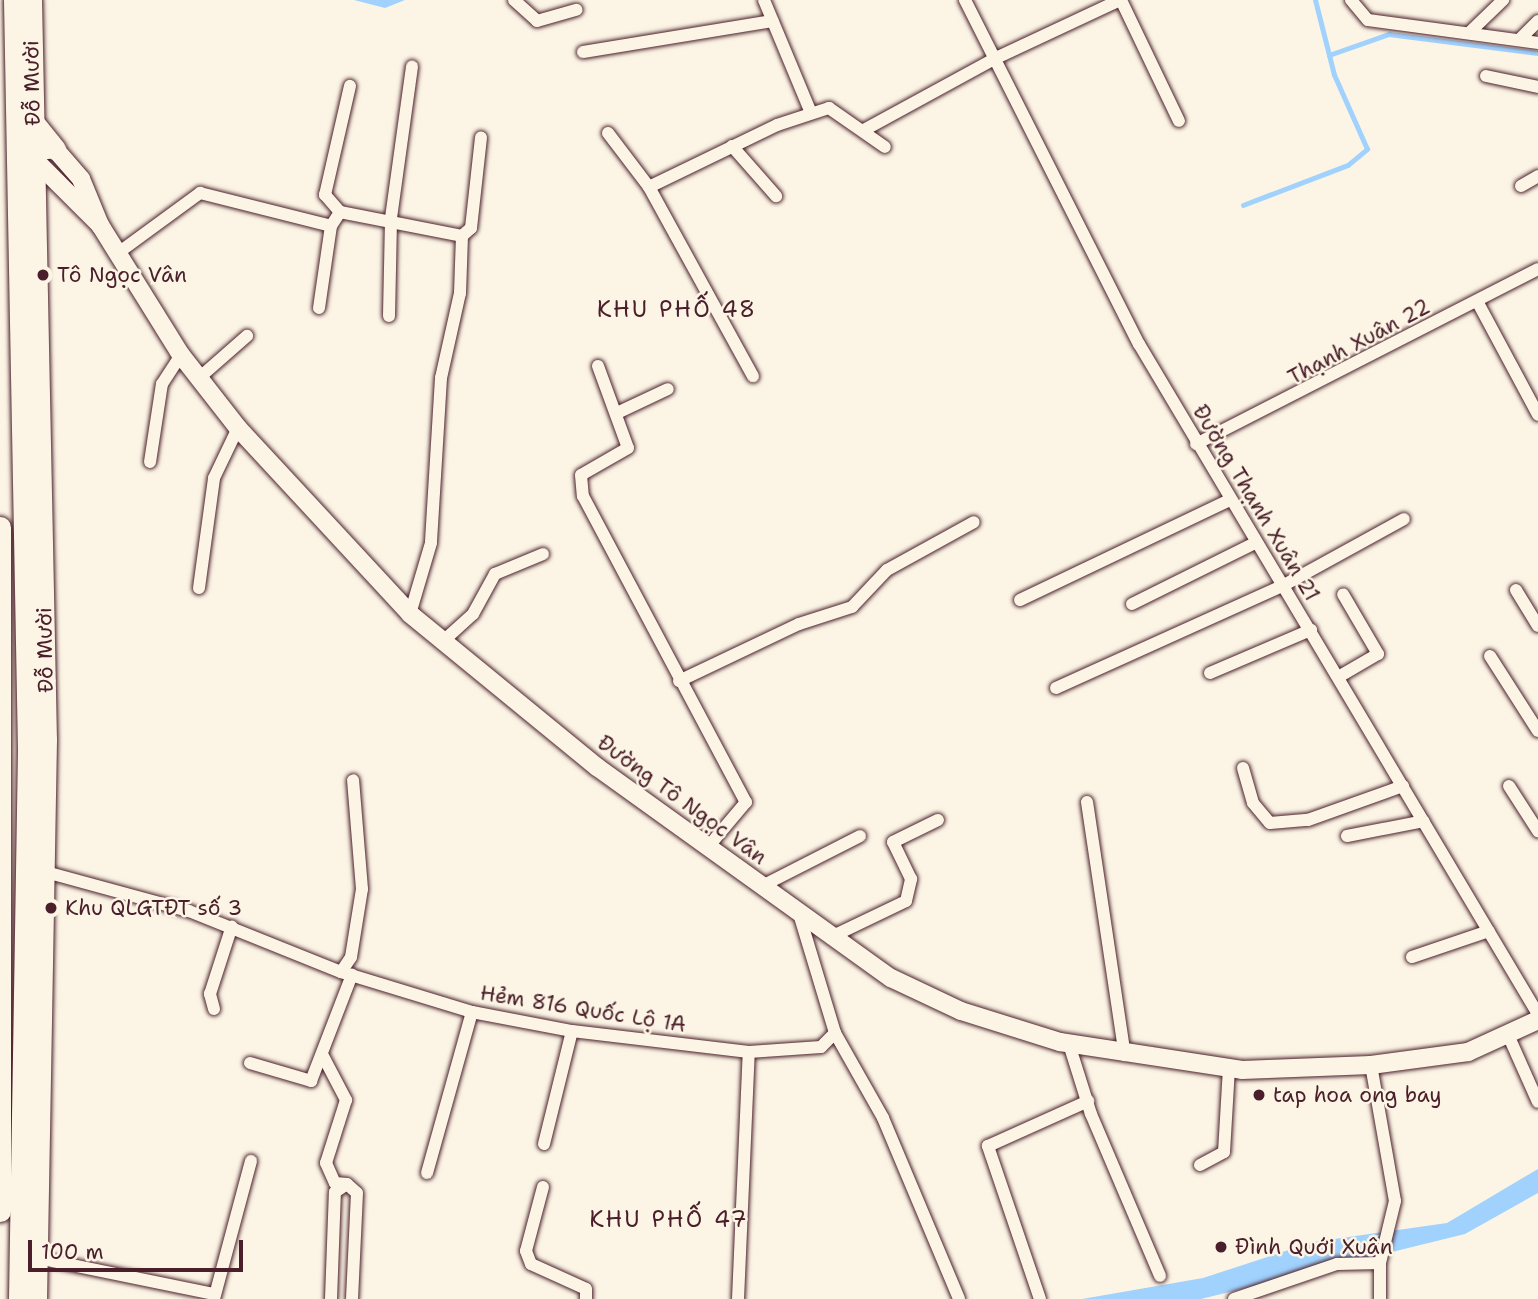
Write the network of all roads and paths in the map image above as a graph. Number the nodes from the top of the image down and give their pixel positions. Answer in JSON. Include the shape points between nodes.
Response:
{"nodes":[{"id":1,"x":14,"y":0,"type":"edge"},
{"id":2,"x":31,"y":0,"type":"edge"},
{"id":3,"x":514,"y":0,"type":"edge"},
{"id":4,"x":764,"y":0,"type":"edge"},
{"id":5,"x":965,"y":0,"type":"edge"},
{"id":6,"x":1121,"y":0,"type":"edge"},
{"id":7,"x":1351,"y":0,"type":"edge"},
{"id":8,"x":1503,"y":0,"type":"edge"},
{"id":9,"x":576,"y":10,"type":"dead end"},
{"id":10,"x":772,"y":21,"type":"junction"},
{"id":11,"x":1538,"y":22,"type":"edge"},
{"id":12,"x":1471,"y":31,"type":"junction"},
{"id":13,"x":1521,"y":38,"type":"junction"},
{"id":14,"x":1538,"y":43,"type":"edge"},
{"id":15,"x":583,"y":51,"type":"dead end"},
{"id":16,"x":994,"y":59,"type":"junction"},
{"id":17,"x":412,"y":66,"type":"dead end"},
{"id":18,"x":1486,"y":76,"type":"dead end"},
{"id":19,"x":350,"y":86,"type":"dead end"},
{"id":20,"x":1538,"y":87,"type":"edge"},
{"id":21,"x":15,"y":99,"type":"junction"},
{"id":22,"x":811,"y":113,"type":"junction"},
{"id":23,"x":33,"y":120,"type":"junction"},
{"id":24,"x":1179,"y":121,"type":"dead end"},
{"id":25,"x":864,"y":130,"type":"junction"},
{"id":26,"x":608,"y":133,"type":"dead end"},
{"id":27,"x":481,"y":138,"type":"dead end"},
{"id":28,"x":732,"y":146,"type":"junction"},
{"id":29,"x":885,"y":147,"type":"dead end"},
{"id":30,"x":55,"y":149,"type":"junction"},
{"id":31,"x":16,"y":158,"type":"edge"},
{"id":32,"x":1538,"y":176,"type":"edge"},
{"id":33,"x":1521,"y":186,"type":"dead end"},
{"id":34,"x":649,"y":187,"type":"junction"},
{"id":35,"x":776,"y":196,"type":"dead end"},
{"id":36,"x":340,"y":212,"type":"junction"},
{"id":37,"x":391,"y":218,"type":"junction"},
{"id":38,"x":100,"y":225,"type":"junction"},
{"id":39,"x":331,"y":226,"type":"junction"},
{"id":40,"x":462,"y":236,"type":"junction"},
{"id":41,"x":118,"y":253,"type":"junction"},
{"id":42,"x":1538,"y":269,"type":"edge"},
{"id":43,"x":1477,"y":301,"type":"junction"},
{"id":44,"x":319,"y":308,"type":"dead end"},
{"id":45,"x":389,"y":316,"type":"dead end"},
{"id":46,"x":247,"y":336,"type":"dead end"},
{"id":47,"x":181,"y":355,"type":"junction"},
{"id":48,"x":598,"y":366,"type":"dead end"},
{"id":49,"x":753,"y":376,"type":"dead end"},
{"id":50,"x":199,"y":378,"type":"junction"},
{"id":51,"x":668,"y":389,"type":"dead end"},
{"id":52,"x":617,"y":413,"type":"junction"},
{"id":53,"x":1538,"y":415,"type":"edge"},
{"id":54,"x":238,"y":428,"type":"junction"},
{"id":55,"x":1196,"y":444,"type":"junction"},
{"id":56,"x":150,"y":462,"type":"dead end"},
{"id":57,"x":1228,"y":501,"type":"junction"},
{"id":58,"x":1404,"y":519,"type":"dead end"},
{"id":59,"x":974,"y":522,"type":"dead end"},
{"id":60,"x":0,"y":527,"type":"edge"},
{"id":61,"x":1255,"y":543,"type":"junction"},
{"id":62,"x":543,"y":554,"type":"dead end"},
{"id":63,"x":1282,"y":586,"type":"junction"},
{"id":64,"x":199,"y":588,"type":"dead end"},
{"id":65,"x":1516,"y":590,"type":"dead end"},
{"id":66,"x":1343,"y":594,"type":"dead end"},
{"id":67,"x":1020,"y":600,"type":"dead end"},
{"id":68,"x":1132,"y":604,"type":"dead end"},
{"id":69,"x":410,"y":614,"type":"junction"},
{"id":70,"x":1538,"y":626,"type":"edge"},
{"id":71,"x":1311,"y":630,"type":"junction"},
{"id":72,"x":441,"y":643,"type":"junction"},
{"id":73,"x":1490,"y":656,"type":"dead end"},
{"id":74,"x":1210,"y":673,"type":"dead end"},
{"id":75,"x":1340,"y":676,"type":"junction"},
{"id":76,"x":679,"y":681,"type":"junction"},
{"id":77,"x":1056,"y":688,"type":"dead end"},
{"id":78,"x":1538,"y":731,"type":"edge"},
{"id":79,"x":1243,"y":768,"type":"dead end"},
{"id":80,"x":353,"y":780,"type":"dead end"},
{"id":81,"x":1404,"y":786,"type":"junction"},
{"id":82,"x":1509,"y":786,"type":"dead end"},
{"id":83,"x":1087,"y":802,"type":"dead end"},
{"id":84,"x":938,"y":820,"type":"dead end"},
{"id":85,"x":1424,"y":821,"type":"junction"},
{"id":86,"x":1538,"y":831,"type":"edge"},
{"id":87,"x":860,"y":836,"type":"dead end"},
{"id":88,"x":1347,"y":836,"type":"dead end"},
{"id":89,"x":708,"y":847,"type":"junction"},
{"id":90,"x":46,"y":872,"type":"junction"},
{"id":91,"x":762,"y":887,"type":"junction"},
{"id":92,"x":800,"y":917,"type":"junction"},
{"id":93,"x":232,"y":926,"type":"junction"},
{"id":94,"x":1489,"y":932,"type":"junction"},
{"id":95,"x":831,"y":937,"type":"junction"},
{"id":96,"x":1412,"y":957,"type":"dead end"},
{"id":97,"x":347,"y":974,"type":"junction"},
{"id":98,"x":214,"y":1009,"type":"dead end"},
{"id":99,"x":472,"y":1012,"type":"junction"},
{"id":100,"x":1538,"y":1014,"type":"edge"},
{"id":101,"x":1538,"y":1020,"type":"edge"},
{"id":102,"x":572,"y":1031,"type":"junction"},
{"id":103,"x":835,"y":1033,"type":"junction"},
{"id":104,"x":1509,"y":1037,"type":"junction"},
{"id":105,"x":1069,"y":1044,"type":"junction"},
{"id":106,"x":749,"y":1052,"type":"junction"},
{"id":107,"x":1125,"y":1055,"type":"junction"},
{"id":108,"x":323,"y":1056,"type":"junction"},
{"id":109,"x":250,"y":1063,"type":"dead end"},
{"id":110,"x":1371,"y":1065,"type":"junction"},
{"id":111,"x":1229,"y":1069,"type":"junction"},
{"id":112,"x":1088,"y":1101,"type":"junction"},
{"id":113,"x":1538,"y":1102,"type":"edge"},
{"id":114,"x":1,"y":1116,"type":"edge"},
{"id":115,"x":544,"y":1144,"type":"dead end"},
{"id":116,"x":251,"y":1161,"type":"dead end"},
{"id":117,"x":1200,"y":1165,"type":"dead end"},
{"id":118,"x":427,"y":1172,"type":"dead end"},
{"id":119,"x":347,"y":1184,"type":"junction"},
{"id":120,"x":543,"y":1187,"type":"dead end"},
{"id":121,"x":0,"y":1210,"type":"edge"},
{"id":122,"x":38,"y":1258,"type":"junction"},
{"id":123,"x":1382,"y":1259,"type":"junction"},
{"id":124,"x":1160,"y":1276,"type":"dead end"},
{"id":125,"x":1262,"y":1293,"type":"edge"},
{"id":126,"x":213,"y":1297,"type":"edge"},
{"id":127,"x":19,"y":1299,"type":"edge"},
{"id":128,"x":36,"y":1299,"type":"edge"},
{"id":129,"x":331,"y":1299,"type":"edge"},
{"id":130,"x":352,"y":1299,"type":"edge"},
{"id":131,"x":586,"y":1299,"type":"edge"},
{"id":132,"x":738,"y":1299,"type":"edge"},
{"id":133,"x":959,"y":1299,"type":"edge"},
{"id":134,"x":1040,"y":1299,"type":"edge"},
{"id":135,"x":1234,"y":1299,"type":"edge"},
{"id":136,"x":1380,"y":1299,"type":"edge"}],
"edges":[{"from":1,"to":21,"type":"highway","name":"Đỗ Mười"},
{"from":2,"to":23,"type":"highway","name":"Đỗ Mười"},
{"from":3,"to":9,"type":"street","via":[[537,21]]},
{"from":4,"to":10,"type":"street"},
{"from":5,"to":16,"type":"street","name":"Đường Thạnh Xuân 21"},
{"from":6,"to":16,"type":"street"},
{"from":6,"to":24,"type":"street"},
{"from":7,"to":12,"type":"street","via":[[1368,20]]},
{"from":8,"to":12,"type":"street"},
{"from":10,"to":15,"type":"street"},
{"from":10,"to":22,"type":"street"},
{"from":11,"to":13,"type":"street"},
{"from":12,"to":13,"type":"street"},
{"from":13,"to":14,"type":"street"},
{"from":16,"to":25,"type":"street"},
{"from":16,"to":55,"type":"street","name":"Đường Thạnh Xuân 21"},
{"from":17,"to":37,"type":"street"},
{"from":18,"to":20,"type":"street"},
{"from":19,"to":36,"type":"street","via":[[325,195]]},
{"from":21,"to":23,"type":"highway"},
{"from":21,"to":31,"type":"highway","name":"Đỗ Mười"},
{"from":22,"to":25,"type":"street","via":[[829,108]]},
{"from":22,"to":28,"type":"street"},
{"from":23,"to":30,"type":"highway"},
{"from":23,"to":31,"type":"highway","name":"Đỗ Mười"},
{"from":25,"to":29,"type":"street"},
{"from":26,"to":34,"type":"street"},
{"from":27,"to":40,"type":"street","via":[[471,228]]},
{"from":28,"to":34,"type":"street"},
{"from":28,"to":35,"type":"street"},
{"from":30,"to":31,"type":"street"},
{"from":30,"to":38,"type":"street","name":"Đường Tô Ngọc Vân","via":[[81,179]]},
{"from":31,"to":38,"type":"street"},
{"from":31,"to":90,"type":"highway","name":"Đỗ Mười"},
{"from":31,"to":127,"type":"highway","name":"Đỗ Mười","via":[[28,750]]},
{"from":32,"to":33,"type":"street"},
{"from":34,"to":49,"type":"street"},
{"from":36,"to":37,"type":"street"},
{"from":36,"to":39,"type":"street"},
{"from":37,"to":40,"type":"street"},
{"from":37,"to":45,"type":"street"},
{"from":38,"to":41,"type":"street","name":"Đường Tô Ngọc Vân"},
{"from":39,"to":41,"type":"street","via":[[200,194]]},
{"from":39,"to":44,"type":"street"},
{"from":40,"to":69,"type":"street","via":[[460,293],[441,378],[431,543]]},
{"from":41,"to":47,"type":"street","name":"Đường Tô Ngọc Vân"},
{"from":42,"to":43,"type":"street","name":"Thạnh Xuân 22"},
{"from":43,"to":53,"type":"street"},
{"from":43,"to":55,"type":"street","name":"Thạnh Xuân 22"},
{"from":46,"to":50,"type":"street"},
{"from":47,"to":50,"type":"street","name":"Đường Tô Ngọc Vân"},
{"from":47,"to":56,"type":"street","via":[[162,384]]},
{"from":48,"to":52,"type":"street"},
{"from":50,"to":54,"type":"street","name":"Đường Tô Ngọc Vân"},
{"from":51,"to":52,"type":"street"},
{"from":52,"to":76,"type":"street","via":[[628,448],[581,475],[579,484]]},
{"from":54,"to":64,"type":"street","via":[[214,478]]},
{"from":54,"to":69,"type":"street","name":"Đường Tô Ngọc Vân"},
{"from":55,"to":57,"type":"street","name":"Đường Thạnh Xuân 21"},
{"from":57,"to":61,"type":"street","name":"Đường Thạnh Xuân 21"},
{"from":57,"to":67,"type":"street"},
{"from":58,"to":63,"type":"street"},
{"from":59,"to":76,"type":"street","via":[[887,570],[852,607],[799,624]]},
{"from":60,"to":114,"type":"highway","name":"Đỗ Mười"},
{"from":61,"to":63,"type":"street","name":"Đường Thạnh Xuân 21"},
{"from":61,"to":68,"type":"street"},
{"from":62,"to":72,"type":"street","via":[[495,574],[474,614]]},
{"from":63,"to":71,"type":"street","name":"Đường Thạnh Xuân 21"},
{"from":63,"to":77,"type":"street"},
{"from":65,"to":70,"type":"street"},
{"from":66,"to":75,"type":"street","via":[[1378,654]]},
{"from":69,"to":72,"type":"street","name":"Đường Tô Ngọc Vân"},
{"from":71,"to":74,"type":"street"},
{"from":71,"to":75,"type":"street","name":"Đường Thạnh Xuân 21"},
{"from":72,"to":89,"type":"street","name":"Đường Tô Ngọc Vân"},
{"from":73,"to":78,"type":"street"},
{"from":75,"to":81,"type":"street","name":"Đường Thạnh Xuân 21"},
{"from":76,"to":89,"type":"street","via":[[746,802]]},
{"from":79,"to":81,"type":"street","via":[[1253,803],[1270,823],[1308,820]]},
{"from":80,"to":97,"type":"street","via":[[362,889]]},
{"from":81,"to":85,"type":"street","name":"Đường Thạnh Xuân 21"},
{"from":82,"to":86,"type":"street"},
{"from":83,"to":107,"type":"street"},
{"from":84,"to":95,"type":"street","via":[[893,842],[912,893]]},
{"from":85,"to":88,"type":"street"},
{"from":85,"to":94,"type":"street","name":"Đường Thạnh Xuân 21"},
{"from":87,"to":91,"type":"street"},
{"from":89,"to":91,"type":"street","name":"Đường Tô Ngọc Vân"},
{"from":90,"to":93,"type":"street","name":"Hẻm 816 Quốc Lộ 1A"},
{"from":90,"to":122,"type":"highway","name":"Đỗ Mười"},
{"from":91,"to":92,"type":"street","name":"Đường Tô Ngọc Vân"},
{"from":92,"to":95,"type":"street","name":"Đường Tô Ngọc Vân"},
{"from":92,"to":103,"type":"street"},
{"from":93,"to":97,"type":"street","name":"Hẻm 816 Quốc Lộ 1A"},
{"from":93,"to":98,"type":"street","via":[[211,994]]},
{"from":94,"to":96,"type":"street"},
{"from":94,"to":100,"type":"street","name":"Đường Thạnh Xuân 21"},
{"from":95,"to":105,"type":"street","name":"Đường Tô Ngọc Vân","via":[[923,994]]},
{"from":97,"to":99,"type":"street","name":"Hẻm 816 Quốc Lộ 1A"},
{"from":97,"to":108,"type":"street"},
{"from":99,"to":102,"type":"street","name":"Hẻm 816 Quốc Lộ 1A"},
{"from":99,"to":118,"type":"street"},
{"from":101,"to":104,"type":"street","name":"Đường Tô Ngọc Vân"},
{"from":102,"to":106,"type":"street","name":"Hẻm 816 Quốc Lộ 1A"},
{"from":102,"to":115,"type":"street"},
{"from":103,"to":106,"type":"street","name":"Hẻm 816 Quốc Lộ 1A","via":[[821,1047]]},
{"from":103,"to":133,"type":"street","via":[[883,1118]]},
{"from":104,"to":110,"type":"street","name":"Đường Tô Ngọc Vân","via":[[1468,1052]]},
{"from":104,"to":113,"type":"street"},
{"from":105,"to":107,"type":"street","name":"Đường Tô Ngọc Vân"},
{"from":105,"to":112,"type":"street"},
{"from":106,"to":132,"type":"street"},
{"from":107,"to":111,"type":"street","name":"Đường Tô Ngọc Vân"},
{"from":108,"to":109,"type":"street","via":[[311,1080],[302,1082]]},
{"from":108,"to":119,"type":"street","via":[[346,1100],[326,1163],[335,1183]]},
{"from":110,"to":111,"type":"street","name":"Đường Tô Ngọc Vân"},
{"from":110,"to":123,"type":"street","via":[[1394,1221]]},
{"from":111,"to":117,"type":"street","via":[[1224,1152]]},
{"from":112,"to":124,"type":"street"},
{"from":112,"to":134,"type":"street","via":[[988,1146]]},
{"from":114,"to":121,"type":"highway","name":"Đỗ Mười"},
{"from":116,"to":126,"type":"street"},
{"from":119,"to":129,"type":"street","via":[[335,1192]]},
{"from":119,"to":130,"type":"street","via":[[356,1193]]},
{"from":120,"to":131,"type":"street","via":[[526,1251],[531,1264],[586,1289]]},
{"from":122,"to":126,"type":"street"},
{"from":122,"to":128,"type":"highway","name":"Đỗ Mười"},
{"from":123,"to":125,"type":"street","via":[[1346,1262]]},
{"from":123,"to":136,"type":"street"},
{"from":125,"to":135,"type":"street"}]}
